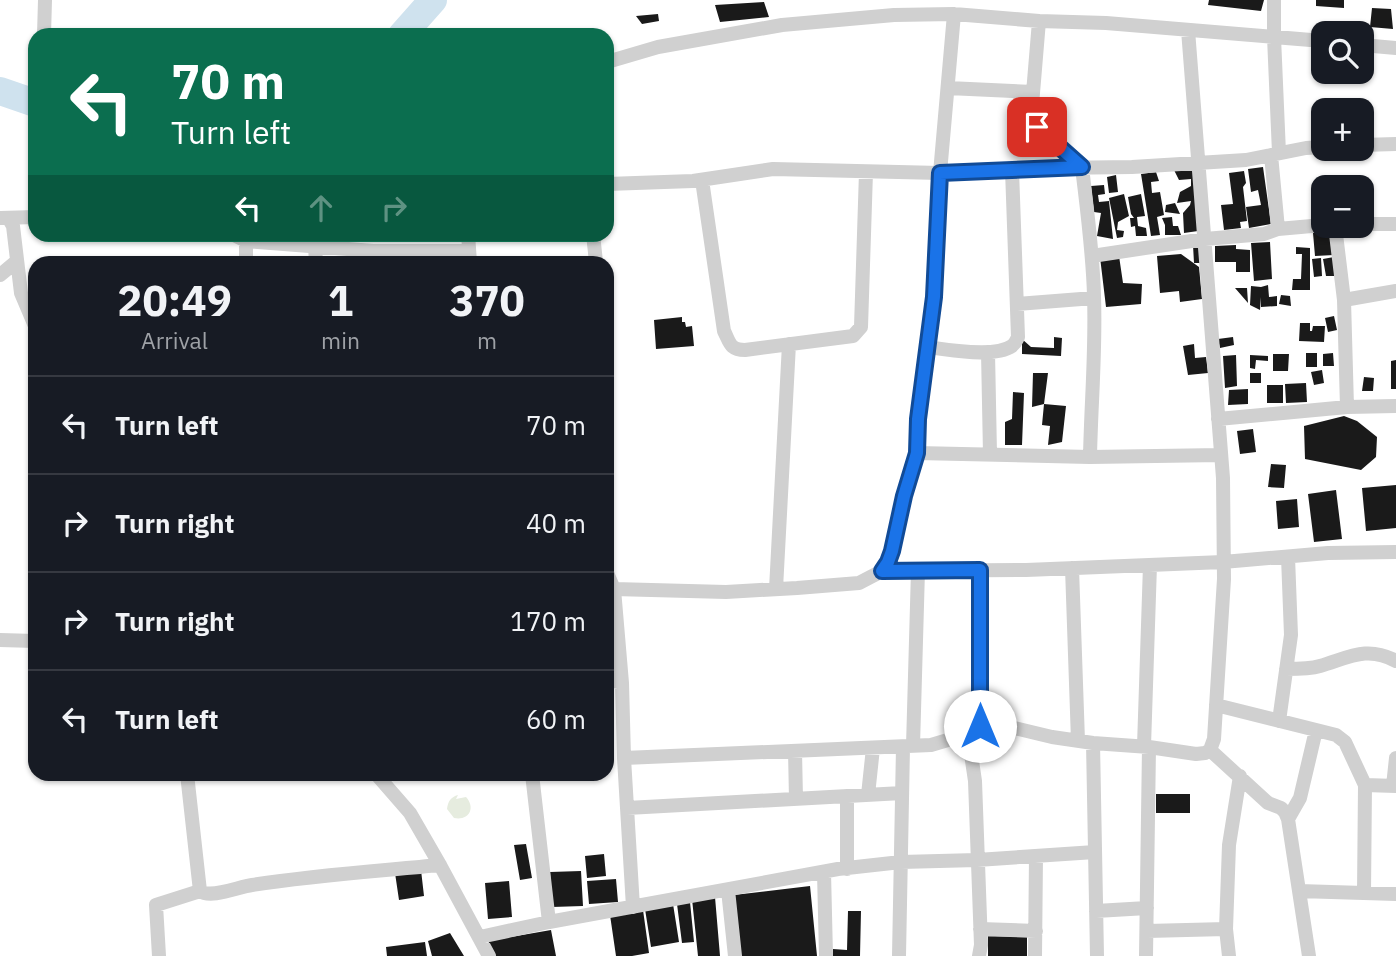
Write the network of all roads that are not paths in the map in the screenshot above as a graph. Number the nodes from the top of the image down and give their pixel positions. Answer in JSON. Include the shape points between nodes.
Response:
{"nodes":[{"id":1,"x":45,"y":0,"type":"edge"},
{"id":2,"x":1274,"y":0,"type":"edge"},
{"id":3,"x":954,"y":14,"type":"junction"},
{"id":4,"x":1039,"y":21,"type":"junction"},
{"id":5,"x":44,"y":28,"type":"edge"},
{"id":6,"x":1188,"y":30,"type":"junction"},
{"id":7,"x":1274,"y":37,"type":"junction"},
{"id":8,"x":1311,"y":40,"type":"edge"},
{"id":9,"x":1374,"y":46,"type":"edge"},
{"id":10,"x":1396,"y":48,"type":"edge"},
{"id":11,"x":614,"y":60,"type":"edge"},
{"id":12,"x":948,"y":88,"type":"junction"},
{"id":13,"x":1033,"y":92,"type":"junction"},
{"id":14,"x":1396,"y":144,"type":"edge"},
{"id":15,"x":1374,"y":145,"type":"edge"},
{"id":16,"x":1311,"y":148,"type":"edge"},
{"id":17,"x":1275,"y":154,"type":"junction"},
{"id":18,"x":1200,"y":163,"type":"junction"},
{"id":19,"x":1082,"y":167,"type":"junction"},
{"id":20,"x":1012,"y":170,"type":"junction"},
{"id":21,"x":866,"y":172,"type":"junction"},
{"id":22,"x":940,"y":173,"type":"junction"},
{"id":23,"x":702,"y":180,"type":"junction"},
{"id":24,"x":614,"y":184,"type":"edge"},
{"id":25,"x":28,"y":217,"type":"edge"},
{"id":26,"x":4,"y":218,"type":"edge"},
{"id":27,"x":1396,"y":223,"type":"edge"},
{"id":28,"x":1374,"y":224,"type":"edge"},
{"id":29,"x":1311,"y":226,"type":"edge"},
{"id":30,"x":1278,"y":229,"type":"junction"},
{"id":31,"x":1336,"y":238,"type":"edge"},
{"id":32,"x":1205,"y":239,"type":"junction"},
{"id":33,"x":246,"y":242,"type":"joint"},
{"id":34,"x":314,"y":247,"type":"junction"},
{"id":35,"x":246,"y":256,"type":"edge"},
{"id":36,"x":315,"y":256,"type":"edge"},
{"id":37,"x":454,"y":256,"type":"edge"},
{"id":38,"x":1092,"y":256,"type":"junction"},
{"id":39,"x":17,"y":261,"type":"junction"},
{"id":40,"x":0,"y":275,"type":"edge"},
{"id":41,"x":1396,"y":291,"type":"edge"},
{"id":42,"x":1094,"y":298,"type":"junction"},
{"id":43,"x":1344,"y":300,"type":"junction"},
{"id":44,"x":1017,"y":304,"type":"junction"},
{"id":45,"x":28,"y":311,"type":"edge"},
{"id":46,"x":789,"y":344,"type":"junction"},
{"id":47,"x":927,"y":347,"type":"junction"},
{"id":48,"x":988,"y":352,"type":"junction"},
{"id":49,"x":1396,"y":406,"type":"edge"},
{"id":50,"x":1347,"y":407,"type":"junction"},
{"id":51,"x":1218,"y":418,"type":"junction"},
{"id":52,"x":917,"y":453,"type":"junction"},
{"id":53,"x":990,"y":454,"type":"junction"},
{"id":54,"x":1221,"y":455,"type":"junction"},
{"id":55,"x":1090,"y":457,"type":"junction"},
{"id":56,"x":1396,"y":552,"type":"edge"},
{"id":57,"x":1289,"y":557,"type":"junction"},
{"id":58,"x":1223,"y":562,"type":"junction"},
{"id":59,"x":1150,"y":565,"type":"junction"},
{"id":60,"x":1072,"y":568,"type":"junction"},
{"id":61,"x":918,"y":570,"type":"junction"},
{"id":62,"x":980,"y":570,"type":"junction"},
{"id":63,"x":882,"y":571,"type":"junction"},
{"id":64,"x":614,"y":589,"type":"joint"},
{"id":65,"x":776,"y":589,"type":"junction"},
{"id":66,"x":0,"y":640,"type":"edge"},
{"id":67,"x":28,"y":640,"type":"edge"},
{"id":68,"x":1396,"y":662,"type":"edge"},
{"id":69,"x":1286,"y":669,"type":"junction"},
{"id":70,"x":614,"y":680,"type":"edge"},
{"id":71,"x":622,"y":682,"type":"junction"},
{"id":72,"x":1216,"y":705,"type":"junction"},
{"id":73,"x":1279,"y":721,"type":"junction"},
{"id":74,"x":974,"y":730,"type":"junction"},
{"id":75,"x":1316,"y":730,"type":"junction"},
{"id":76,"x":1086,"y":742,"type":"junction"},
{"id":77,"x":908,"y":746,"type":"junction"},
{"id":78,"x":1146,"y":747,"type":"junction"},
{"id":79,"x":873,"y":748,"type":"junction"},
{"id":80,"x":1210,"y":750,"type":"junction"},
{"id":81,"x":795,"y":751,"type":"junction"},
{"id":82,"x":624,"y":758,"type":"junction"},
{"id":83,"x":1396,"y":758,"type":"edge"},
{"id":84,"x":1240,"y":776,"type":"junction"},
{"id":85,"x":188,"y":781,"type":"edge"},
{"id":86,"x":382,"y":781,"type":"edge"},
{"id":87,"x":533,"y":781,"type":"edge"},
{"id":88,"x":1365,"y":785,"type":"junction"},
{"id":89,"x":1395,"y":786,"type":"edge"},
{"id":90,"x":902,"y":793,"type":"junction"},
{"id":91,"x":868,"y":795,"type":"junction"},
{"id":92,"x":848,"y":796,"type":"junction"},
{"id":93,"x":796,"y":799,"type":"junction"},
{"id":94,"x":627,"y":808,"type":"junction"},
{"id":95,"x":1288,"y":819,"type":"junction"},
{"id":96,"x":1095,"y":852,"type":"junction"},
{"id":97,"x":1036,"y":856,"type":"junction"},
{"id":98,"x":977,"y":860,"type":"junction"},
{"id":99,"x":901,"y":862,"type":"junction"},
{"id":100,"x":440,"y":865,"type":"junction"},
{"id":101,"x":847,"y":869,"type":"junction"},
{"id":102,"x":824,"y":872,"type":"junction"},
{"id":103,"x":728,"y":890,"type":"junction"},
{"id":104,"x":200,"y":891,"type":"junction"},
{"id":105,"x":1299,"y":891,"type":"junction"},
{"id":106,"x":1364,"y":893,"type":"junction"},
{"id":107,"x":1396,"y":894,"type":"edge"},
{"id":108,"x":633,"y":907,"type":"junction"},
{"id":109,"x":1147,"y":908,"type":"junction"},
{"id":110,"x":1096,"y":911,"type":"junction"},
{"id":111,"x":549,"y":922,"type":"junction"},
{"id":112,"x":980,"y":929,"type":"junction"},
{"id":113,"x":1226,"y":929,"type":"junction"},
{"id":114,"x":1036,"y":931,"type":"junction"},
{"id":115,"x":1147,"y":931,"type":"junction"},
{"id":116,"x":480,"y":937,"type":"junction"},
{"id":117,"x":159,"y":956,"type":"edge"},
{"id":118,"x":489,"y":956,"type":"edge"},
{"id":119,"x":736,"y":956,"type":"edge"},
{"id":120,"x":826,"y":956,"type":"edge"},
{"id":121,"x":899,"y":956,"type":"edge"},
{"id":122,"x":979,"y":956,"type":"edge"},
{"id":123,"x":1035,"y":956,"type":"edge"},
{"id":124,"x":1097,"y":956,"type":"edge"},
{"id":125,"x":1146,"y":956,"type":"edge"},
{"id":126,"x":1229,"y":956,"type":"edge"},
{"id":127,"x":1309,"y":956,"type":"edge"}],
"edges":[{"from":1,"to":5,"type":"street"},
{"from":2,"to":7,"type":"street"},
{"from":3,"to":4,"type":"street"},
{"from":3,"to":11,"type":"street","via":[[782,26],[658,47]]},
{"from":3,"to":12,"type":"street"},
{"from":4,"to":6,"type":"street"},
{"from":4,"to":13,"type":"street"},
{"from":6,"to":7,"type":"street"},
{"from":6,"to":18,"type":"street"},
{"from":7,"to":8,"type":"street"},
{"from":7,"to":17,"type":"street"},
{"from":9,"to":10,"type":"street"},
{"from":12,"to":13,"type":"street"},
{"from":12,"to":22,"type":"street"},
{"from":13,"to":19,"type":"street","via":[[1033,122]]},
{"from":14,"to":15,"type":"street"},
{"from":16,"to":17,"type":"street"},
{"from":17,"to":18,"type":"street"},
{"from":17,"to":30,"type":"street"},
{"from":18,"to":19,"type":"street"},
{"from":18,"to":32,"type":"street"},
{"from":19,"to":20,"type":"street"},
{"from":19,"to":38,"type":"street"},
{"from":20,"to":22,"type":"street"},
{"from":20,"to":44,"type":"street"},
{"from":21,"to":22,"type":"street"},
{"from":21,"to":23,"type":"street","via":[[774,169]]},
{"from":21,"to":46,"type":"street","via":[[862,327],[853,336]]},
{"from":22,"to":47,"type":"street"},
{"from":23,"to":24,"type":"street"},
{"from":23,"to":46,"type":"street","via":[[724,331],[733,348]]},
{"from":25,"to":26,"type":"street"},
{"from":26,"to":39,"type":"street","via":[[13,226]]},
{"from":27,"to":28,"type":"street"},
{"from":29,"to":30,"type":"street"},
{"from":30,"to":32,"type":"street"},
{"from":31,"to":43,"type":"street"},
{"from":32,"to":38,"type":"street"},
{"from":32,"to":51,"type":"street"},
{"from":33,"to":34,"type":"street"},
{"from":33,"to":35,"type":"street"},
{"from":34,"to":36,"type":"street"},
{"from":34,"to":37,"type":"street"},
{"from":38,"to":42,"type":"street"},
{"from":39,"to":40,"type":"street"},
{"from":39,"to":45,"type":"street","via":[[20,293]]},
{"from":41,"to":43,"type":"street"},
{"from":42,"to":44,"type":"street"},
{"from":42,"to":55,"type":"street"},
{"from":43,"to":50,"type":"street"},
{"from":44,"to":48,"type":"street","via":[[1015,344]]},
{"from":46,"to":65,"type":"street"},
{"from":47,"to":48,"type":"street"},
{"from":47,"to":52,"type":"street"},
{"from":48,"to":53,"type":"street"},
{"from":49,"to":50,"type":"street"},
{"from":50,"to":51,"type":"street"},
{"from":51,"to":54,"type":"street"},
{"from":52,"to":53,"type":"street"},
{"from":52,"to":63,"type":"street","via":[[892,551]]},
{"from":53,"to":55,"type":"street"},
{"from":54,"to":55,"type":"street"},
{"from":54,"to":58,"type":"street"},
{"from":56,"to":57,"type":"street"},
{"from":57,"to":58,"type":"street"},
{"from":57,"to":69,"type":"street","via":[[1291,635]]},
{"from":58,"to":59,"type":"street"},
{"from":58,"to":72,"type":"street"},
{"from":59,"to":60,"type":"street"},
{"from":59,"to":78,"type":"street"},
{"from":60,"to":62,"type":"street"},
{"from":60,"to":76,"type":"street"},
{"from":61,"to":62,"type":"street"},
{"from":61,"to":63,"type":"street"},
{"from":61,"to":77,"type":"street"},
{"from":62,"to":74,"type":"street"},
{"from":63,"to":65,"type":"street","via":[[859,583]]},
{"from":64,"to":65,"type":"street"},
{"from":64,"to":71,"type":"street"},
{"from":66,"to":67,"type":"street"},
{"from":68,"to":69,"type":"street","via":[[1361,653],[1317,667]]},
{"from":69,"to":73,"type":"street"},
{"from":70,"to":71,"type":"street"},
{"from":71,"to":82,"type":"street"},
{"from":72,"to":73,"type":"street"},
{"from":72,"to":80,"type":"street"},
{"from":73,"to":75,"type":"street"},
{"from":74,"to":76,"type":"street","via":[[1002,725]]},
{"from":74,"to":77,"type":"street","via":[[930,745]]},
{"from":74,"to":98,"type":"street"},
{"from":75,"to":88,"type":"street","via":[[1345,742]]},
{"from":75,"to":95,"type":"street","via":[[1300,798]]},
{"from":76,"to":78,"type":"street"},
{"from":76,"to":96,"type":"street"},
{"from":77,"to":79,"type":"street"},
{"from":77,"to":90,"type":"street"},
{"from":78,"to":80,"type":"street","via":[[1196,754]]},
{"from":78,"to":109,"type":"street"},
{"from":79,"to":81,"type":"street"},
{"from":79,"to":91,"type":"street"},
{"from":80,"to":84,"type":"street"},
{"from":81,"to":82,"type":"street"},
{"from":81,"to":93,"type":"street"},
{"from":82,"to":94,"type":"street"},
{"from":83,"to":89,"type":"street"},
{"from":84,"to":95,"type":"street","via":[[1268,803],[1285,811]]},
{"from":84,"to":113,"type":"street","via":[[1228,845]]},
{"from":85,"to":104,"type":"street"},
{"from":86,"to":100,"type":"street","via":[[410,813]]},
{"from":87,"to":111,"type":"street"},
{"from":88,"to":89,"type":"street"},
{"from":88,"to":106,"type":"street"},
{"from":90,"to":91,"type":"street"},
{"from":90,"to":99,"type":"street"},
{"from":91,"to":92,"type":"street"},
{"from":92,"to":93,"type":"street"},
{"from":92,"to":101,"type":"street"},
{"from":93,"to":94,"type":"street"},
{"from":94,"to":108,"type":"street"},
{"from":95,"to":105,"type":"street"},
{"from":96,"to":97,"type":"street"},
{"from":96,"to":110,"type":"street"},
{"from":97,"to":98,"type":"street"},
{"from":97,"to":114,"type":"street"},
{"from":98,"to":99,"type":"street"},
{"from":98,"to":112,"type":"street"},
{"from":99,"to":101,"type":"street"},
{"from":99,"to":121,"type":"street"},
{"from":100,"to":104,"type":"street","via":[[251,885],[208,895]]},
{"from":100,"to":116,"type":"street"},
{"from":101,"to":102,"type":"street"},
{"from":102,"to":103,"type":"street"},
{"from":102,"to":120,"type":"street"},
{"from":103,"to":108,"type":"street"},
{"from":103,"to":119,"type":"street"},
{"from":104,"to":117,"type":"street","via":[[156,905]]},
{"from":105,"to":106,"type":"street"},
{"from":105,"to":127,"type":"street"},
{"from":106,"to":107,"type":"street"},
{"from":108,"to":111,"type":"street"},
{"from":109,"to":110,"type":"street"},
{"from":109,"to":115,"type":"street"},
{"from":110,"to":124,"type":"street"},
{"from":111,"to":116,"type":"street"},
{"from":112,"to":114,"type":"street"},
{"from":112,"to":122,"type":"street"},
{"from":113,"to":115,"type":"street"},
{"from":113,"to":126,"type":"street"},
{"from":114,"to":123,"type":"street"},
{"from":115,"to":125,"type":"street"},
{"from":116,"to":118,"type":"street"}]}
